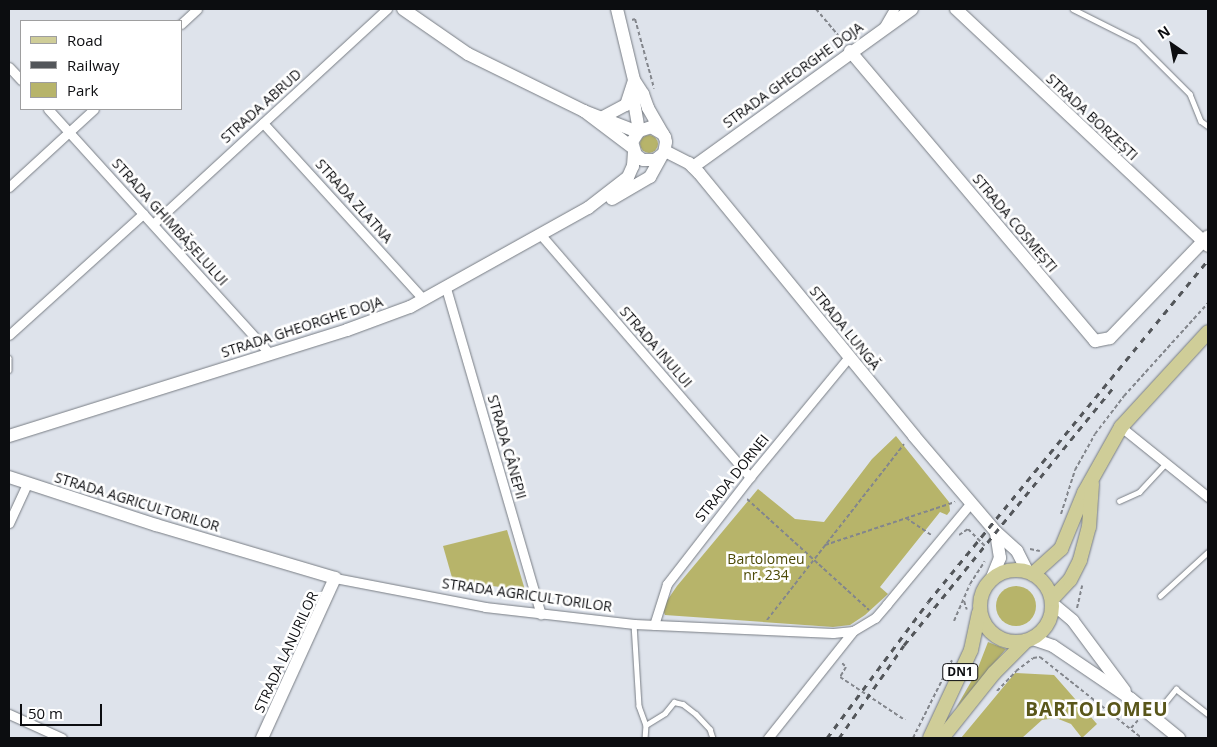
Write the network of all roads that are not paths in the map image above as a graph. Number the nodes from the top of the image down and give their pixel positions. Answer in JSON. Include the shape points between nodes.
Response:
{"nodes":[{"id":1,"x":197,"y":9,"type":"edge"},
{"id":2,"x":387,"y":9,"type":"edge"},
{"id":3,"x":403,"y":9,"type":"edge"},
{"id":4,"x":617,"y":9,"type":"edge"},
{"id":5,"x":956,"y":9,"type":"edge"},
{"id":6,"x":1073,"y":9,"type":"edge"},
{"id":7,"x":904,"y":10,"type":"edge"},
{"id":8,"x":182,"y":23,"type":"edge"},
{"id":9,"x":850,"y":51,"type":"junction"},
{"id":10,"x":9,"y":67,"type":"edge"},
{"id":11,"x":20,"y":79,"type":"edge"},
{"id":12,"x":633,"y":85,"type":"junction"},
{"id":13,"x":49,"y":110,"type":"edge"},
{"id":14,"x":93,"y":110,"type":"edge"},
{"id":15,"x":584,"y":111,"type":"junction"},
{"id":16,"x":603,"y":116,"type":"junction"},
{"id":17,"x":263,"y":123,"type":"junction"},
{"id":18,"x":1208,"y":126,"type":"edge"},
{"id":19,"x":638,"y":131,"type":"junction"},
{"id":20,"x":70,"y":132,"type":"junction"},
{"id":21,"x":663,"y":134,"type":"junction"},
{"id":22,"x":633,"y":150,"type":"junction"},
{"id":23,"x":664,"y":153,"type":"junction"},
{"id":24,"x":693,"y":166,"type":"junction"},
{"id":25,"x":9,"y":187,"type":"edge"},
{"id":26,"x":588,"y":208,"type":"junction"},
{"id":27,"x":143,"y":214,"type":"junction"},
{"id":28,"x":153,"y":224,"type":"junction"},
{"id":29,"x":541,"y":235,"type":"junction"},
{"id":30,"x":1206,"y":241,"type":"edge"},
{"id":31,"x":446,"y":288,"type":"junction"},
{"id":32,"x":424,"y":300,"type":"junction"},
{"id":33,"x":1208,"y":332,"type":"edge"},
{"id":34,"x":9,"y":335,"type":"edge"},
{"id":35,"x":270,"y":354,"type":"junction"},
{"id":36,"x":849,"y":357,"type":"junction"},
{"id":37,"x":9,"y":358,"type":"edge"},
{"id":38,"x":9,"y":370,"type":"edge"},
{"id":39,"x":1121,"y":428,"type":"junction"},
{"id":40,"x":9,"y":436,"type":"edge"},
{"id":41,"x":1166,"y":463,"type":"junction"},
{"id":42,"x":9,"y":477,"type":"edge"},
{"id":43,"x":750,"y":477,"type":"junction"},
{"id":44,"x":28,"y":484,"type":"junction"},
{"id":45,"x":1092,"y":484,"type":"junction"},
{"id":46,"x":1208,"y":497,"type":"edge"},
{"id":47,"x":1118,"y":501,"type":"dead end"},
{"id":48,"x":971,"y":503,"type":"junction"},
{"id":49,"x":9,"y":523,"type":"edge"},
{"id":50,"x":996,"y":532,"type":"junction"},
{"id":51,"x":1208,"y":552,"type":"edge"},
{"id":52,"x":1030,"y":573,"type":"junction"},
{"id":53,"x":335,"y":578,"type":"junction"},
{"id":54,"x":990,"y":580,"type":"junction"},
{"id":55,"x":1160,"y":596,"type":"dead end"},
{"id":56,"x":1052,"y":601,"type":"junction"},
{"id":57,"x":974,"y":612,"type":"junction"},
{"id":58,"x":542,"y":614,"type":"junction"},
{"id":59,"x":634,"y":624,"type":"junction"},
{"id":60,"x":654,"y":625,"type":"junction"},
{"id":61,"x":853,"y":631,"type":"junction"},
{"id":62,"x":1029,"y":640,"type":"junction"},
{"id":63,"x":1131,"y":699,"type":"junction"},
{"id":64,"x":9,"y":714,"type":"edge"},
{"id":65,"x":1208,"y":714,"type":"edge"},
{"id":66,"x":1153,"y":717,"type":"junction"},
{"id":67,"x":646,"y":725,"type":"junction"},
{"id":68,"x":62,"y":738,"type":"edge"},
{"id":69,"x":262,"y":738,"type":"edge"},
{"id":70,"x":646,"y":738,"type":"edge"},
{"id":71,"x":713,"y":738,"type":"edge"},
{"id":72,"x":768,"y":738,"type":"edge"},
{"id":73,"x":930,"y":738,"type":"edge"},
{"id":74,"x":942,"y":738,"type":"edge"},
{"id":75,"x":1178,"y":738,"type":"edge"}],
"edges":[{"from":1,"to":8,"type":"street"},
{"from":2,"to":17,"type":"street","name":"STRADA ABRUD"},
{"from":3,"to":15,"type":"main road","via":[[468,54]]},
{"from":4,"to":12,"type":"main road"},
{"from":5,"to":30,"type":"main road","name":"STRADA BORZEȘTI"},
{"from":6,"to":18,"type":"lane","via":[[1137,40],[1190,94],[1196,113]]},
{"from":7,"to":9,"type":"main road","name":"STRADA GHEORGHE DOJA"},
{"from":9,"to":24,"type":"main road","name":"STRADA GHEORGHE DOJA"},
{"from":9,"to":30,"type":"main road","name":"STRADA COSMEȘTI","via":[[1096,341],[1110,338]]},
{"from":10,"to":11,"type":"street"},
{"from":12,"to":16,"type":"main road","via":[[626,105]]},
{"from":12,"to":19,"type":"main road"},
{"from":12,"to":21,"type":"main road"},
{"from":13,"to":20,"type":"street","name":"STRADA GHIMBĂȘELULUI"},
{"from":14,"to":20,"type":"street"},
{"from":15,"to":16,"type":"main road"},
{"from":15,"to":22,"type":"main road"},
{"from":16,"to":19,"type":"main road"},
{"from":17,"to":28,"type":"street","name":"STRADA ABRUD"},
{"from":17,"to":32,"type":"street","name":"STRADA ZLATNA"},
{"from":19,"to":21,"type":"main road","via":[[651,127]]},
{"from":19,"to":22,"type":"main road"},
{"from":20,"to":25,"type":"street"},
{"from":20,"to":27,"type":"street","name":"STRADA GHIMBĂȘELULUI"},
{"from":21,"to":23,"type":"main road"},
{"from":22,"to":23,"type":"main road","via":[[647,161]]},
{"from":22,"to":26,"type":"main road","name":"STRADA GHEORGHE DOJA","via":[[633,166],[628,176]]},
{"from":23,"to":24,"type":"main road","name":"STRADA LUNGĂ"},
{"from":23,"to":26,"type":"main road","name":"STRADA GHEORGHE DOJA","via":[[650,177]]},
{"from":24,"to":36,"type":"main road","name":"STRADA LUNGĂ"},
{"from":26,"to":29,"type":"main road","name":"STRADA GHEORGHE DOJA"},
{"from":27,"to":28,"type":"street","name":"STRADA GHIMBĂȘELULUI"},
{"from":27,"to":34,"type":"street"},
{"from":28,"to":35,"type":"street","name":"STRADA GHIMBĂȘELULUI"},
{"from":29,"to":31,"type":"main road","name":"STRADA GHEORGHE DOJA"},
{"from":29,"to":43,"type":"street","name":"STRADA INULUI"},
{"from":31,"to":32,"type":"main road","name":"STRADA GHEORGHE DOJA"},
{"from":31,"to":58,"type":"street","name":"STRADA CÂNEPII"},
{"from":32,"to":35,"type":"main road","name":"STRADA GHEORGHE DOJA","via":[[378,320]]},
{"from":33,"to":39,"type":"main road","number":"DN1"},
{"from":35,"to":40,"type":"main road","name":"STRADA GHEORGHE DOJA"},
{"from":36,"to":43,"type":"street","name":"STRADA DORNEI"},
{"from":36,"to":48,"type":"main road","name":"STRADA LUNGĂ"},
{"from":37,"to":38,"type":"lane"},
{"from":39,"to":41,"type":"street"},
{"from":39,"to":45,"type":"main road","number":"DN1"},
{"from":41,"to":46,"type":"street"},
{"from":41,"to":47,"type":"lane","via":[[1139,492]]},
{"from":42,"to":44,"type":"main road","name":"STRADA AGRICULTORILOR"},
{"from":43,"to":60,"type":"street","name":"STRADA DORNEI","via":[[667,584]]},
{"from":44,"to":49,"type":"street"},
{"from":44,"to":53,"type":"main road","name":"STRADA AGRICULTORILOR"},
{"from":45,"to":52,"type":"main road","number":"DN1","via":[[1084,494],[1061,549]]},
{"from":45,"to":56,"type":"main road","number":"DN1","via":[[1089,527],[1080,560],[1070,580]]},
{"from":48,"to":50,"type":"main road","name":"STRADA LUNGĂ"},
{"from":48,"to":61,"type":"street","via":[[875,618]]},
{"from":50,"to":52,"type":"main road","name":"STRADA LUNGĂ","via":[[1017,552]]},
{"from":50,"to":54,"type":"main road","via":[[1000,558]]},
{"from":51,"to":55,"type":"lane"},
{"from":52,"to":54,"type":"main road","via":[[1011,570]]},
{"from":52,"to":56,"type":"main road","via":[[1045,584]]},
{"from":53,"to":58,"type":"street","name":"STRADA AGRICULTORILOR","via":[[485,607]]},
{"from":53,"to":69,"type":"main road","name":"STRADA LANURILOR"},
{"from":54,"to":57,"type":"main road","number":"DN1"},
{"from":56,"to":62,"type":"main road","number":"DN1","via":[[1050,621]]},
{"from":56,"to":63,"type":"main road","via":[[1073,621]]},
{"from":57,"to":62,"type":"main road","via":[[999,639]]},
{"from":57,"to":73,"type":"main road","number":"DN1","via":[[971,650]]},
{"from":58,"to":59,"type":"street","name":"STRADA AGRICULTORILOR"},
{"from":59,"to":60,"type":"street","name":"STRADA AGRICULTORILOR"},
{"from":59,"to":67,"type":"lane","via":[[639,706]]},
{"from":60,"to":61,"type":"street","name":"STRADA AGRICULTORILOR"},
{"from":61,"to":72,"type":"street"},
{"from":62,"to":63,"type":"main road","via":[[1053,646]]},
{"from":62,"to":74,"type":"main road","number":"DN1","via":[[994,673]]},
{"from":63,"to":66,"type":"main road"},
{"from":64,"to":68,"type":"street"},
{"from":65,"to":66,"type":"lane","via":[[1176,689]]},
{"from":66,"to":75,"type":"main road"},
{"from":67,"to":70,"type":"lane"},
{"from":67,"to":71,"type":"lane","via":[[665,713],[674,702],[696,714],[710,729]]}]}
